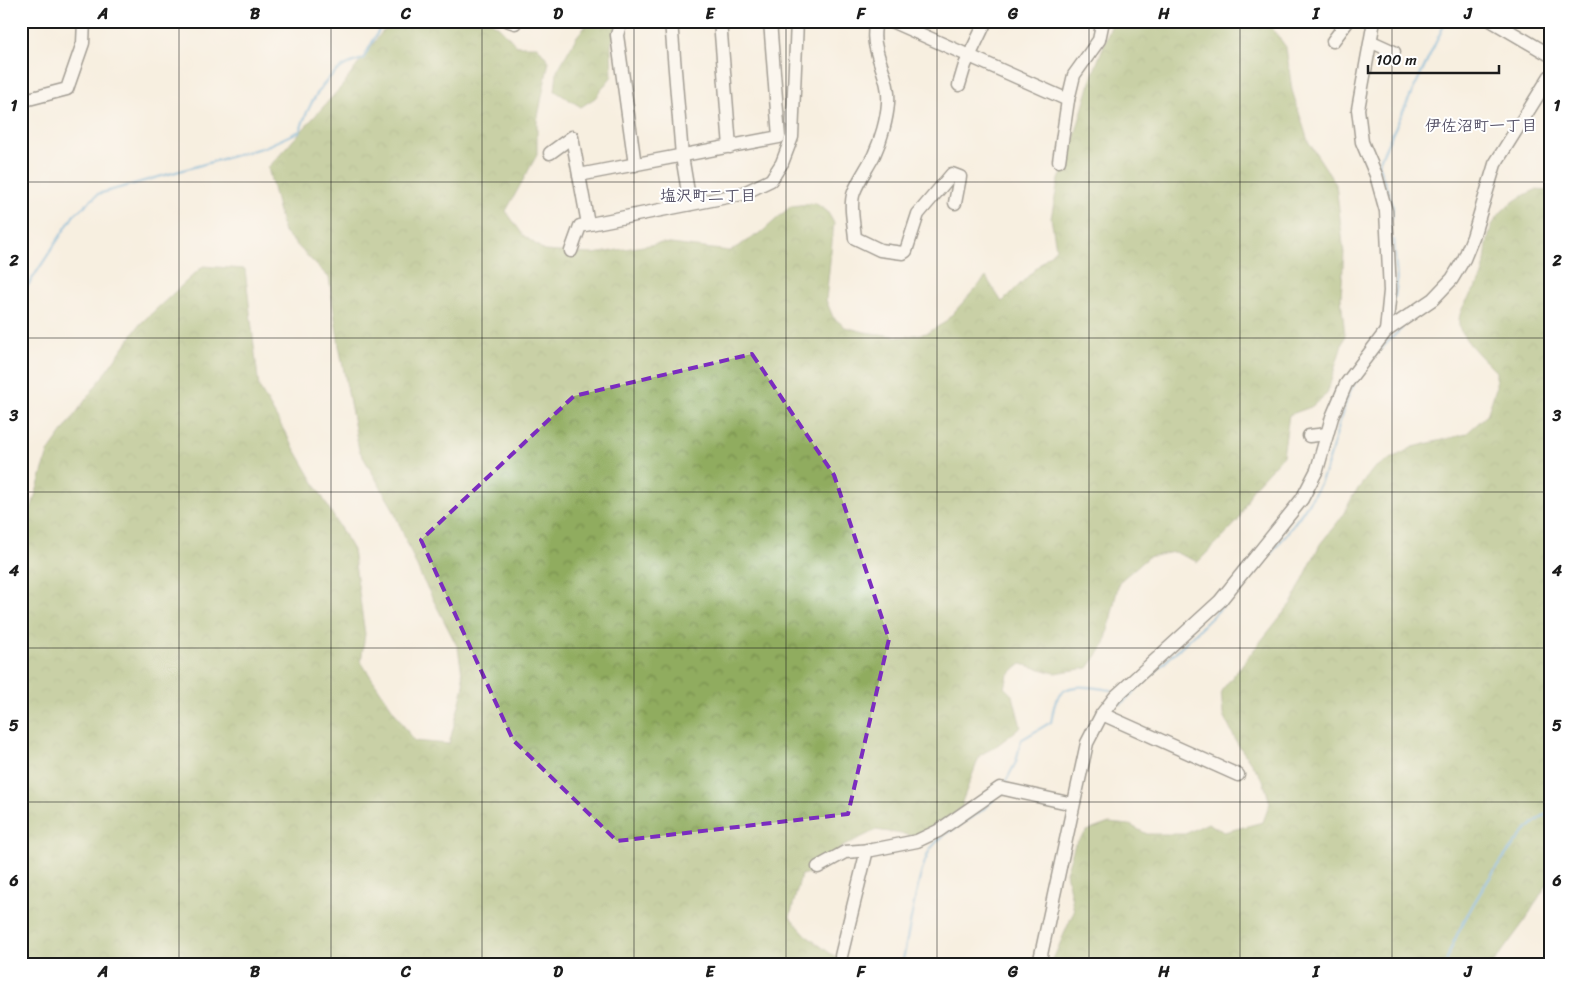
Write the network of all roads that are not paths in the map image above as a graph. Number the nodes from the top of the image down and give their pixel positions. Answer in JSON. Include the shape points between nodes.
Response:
{"nodes":[{"id":1,"x":84,"y":21,"type":"edge"},
{"id":2,"x":621,"y":21,"type":"edge"},
{"id":3,"x":671,"y":21,"type":"edge"},
{"id":4,"x":720,"y":21,"type":"edge"},
{"id":5,"x":770,"y":21,"type":"edge"},
{"id":6,"x":797,"y":21,"type":"edge"},
{"id":7,"x":877,"y":21,"type":"edge"},
{"id":8,"x":891,"y":21,"type":"edge"},
{"id":9,"x":986,"y":21,"type":"edge"},
{"id":10,"x":1103,"y":21,"type":"edge"},
{"id":11,"x":1348,"y":21,"type":"edge"},
{"id":12,"x":1374,"y":21,"type":"edge"},
{"id":13,"x":1492,"y":21,"type":"edge"},
{"id":14,"x":1333,"y":41,"type":"dead end"},
{"id":15,"x":1372,"y":42,"type":"junction"},
{"id":16,"x":1394,"y":52,"type":"dead end"},
{"id":17,"x":1550,"y":55,"type":"edge"},
{"id":18,"x":970,"y":56,"type":"junction"},
{"id":19,"x":1550,"y":76,"type":"edge"},
{"id":20,"x":960,"y":85,"type":"dead end"},
{"id":21,"x":1068,"y":100,"type":"junction"},
{"id":22,"x":21,"y":101,"type":"edge"},
{"id":23,"x":730,"y":147,"type":"junction"},
{"id":24,"x":550,"y":153,"type":"dead end"},
{"id":25,"x":682,"y":156,"type":"junction"},
{"id":26,"x":1059,"y":161,"type":"dead end"},
{"id":27,"x":635,"y":165,"type":"junction"},
{"id":28,"x":579,"y":175,"type":"junction"},
{"id":29,"x":954,"y":203,"type":"dead end"},
{"id":30,"x":690,"y":204,"type":"junction"},
{"id":31,"x":588,"y":224,"type":"junction"},
{"id":32,"x":571,"y":251,"type":"dead end"},
{"id":33,"x":1386,"y":331,"type":"junction"},
{"id":34,"x":1327,"y":434,"type":"junction"},
{"id":35,"x":1309,"y":436,"type":"dead end"},
{"id":36,"x":1102,"y":714,"type":"junction"},
{"id":37,"x":1238,"y":775,"type":"dead end"},
{"id":38,"x":1073,"y":804,"type":"junction"},
{"id":39,"x":868,"y":850,"type":"junction"},
{"id":40,"x":818,"y":867,"type":"dead end"},
{"id":41,"x":841,"y":956,"type":"dead end"},
{"id":42,"x":1039,"y":964,"type":"edge"}],
"edges":[{"from":1,"to":22,"type":"street","via":[[83,43],[67,89]]},
{"from":2,"to":27,"type":"street","via":[[617,34]]},
{"from":3,"to":25,"type":"street"},
{"from":4,"to":23,"type":"street"},
{"from":5,"to":23,"type":"street","via":[[779,137]]},
{"from":6,"to":30,"type":"street","via":[[792,137],[777,172],[771,180],[742,194]]},
{"from":7,"to":29,"type":"street","via":[[874,41],[887,78],[888,104],[875,154],[852,199],[855,238],[880,250],[903,254],[918,214],[952,174],[960,177]]},
{"from":8,"to":18,"type":"street"},
{"from":9,"to":18,"type":"street"},
{"from":10,"to":21,"type":"street","via":[[1099,40],[1074,75]]},
{"from":11,"to":14,"type":"street"},
{"from":12,"to":15,"type":"street"},
{"from":13,"to":17,"type":"street"},
{"from":15,"to":16,"type":"street"},
{"from":15,"to":33,"type":"street","via":[[1358,110],[1362,142],[1386,211],[1390,291]]},
{"from":18,"to":20,"type":"street"},
{"from":18,"to":21,"type":"street"},
{"from":19,"to":33,"type":"street","via":[[1495,164],[1473,237],[1452,279],[1433,299]]},
{"from":21,"to":26,"type":"street"},
{"from":23,"to":25,"type":"street"},
{"from":24,"to":28,"type":"street","via":[[572,137]]},
{"from":25,"to":27,"type":"street"},
{"from":25,"to":30,"type":"street"},
{"from":27,"to":28,"type":"street"},
{"from":28,"to":31,"type":"street"},
{"from":30,"to":31,"type":"street"},
{"from":31,"to":32,"type":"street","via":[[580,226]]},
{"from":33,"to":34,"type":"street","via":[[1339,396]]},
{"from":34,"to":35,"type":"street"},
{"from":34,"to":36,"type":"street","via":[[1309,488],[1266,547],[1220,601],[1115,698]]},
{"from":36,"to":37,"type":"street"},
{"from":36,"to":38,"type":"street","via":[[1087,743]]},
{"from":38,"to":39,"type":"street","via":[[1000,788],[938,831],[917,841]]},
{"from":38,"to":42,"type":"street"},
{"from":39,"to":40,"type":"street","via":[[846,852]]},
{"from":39,"to":41,"type":"street"}]}
